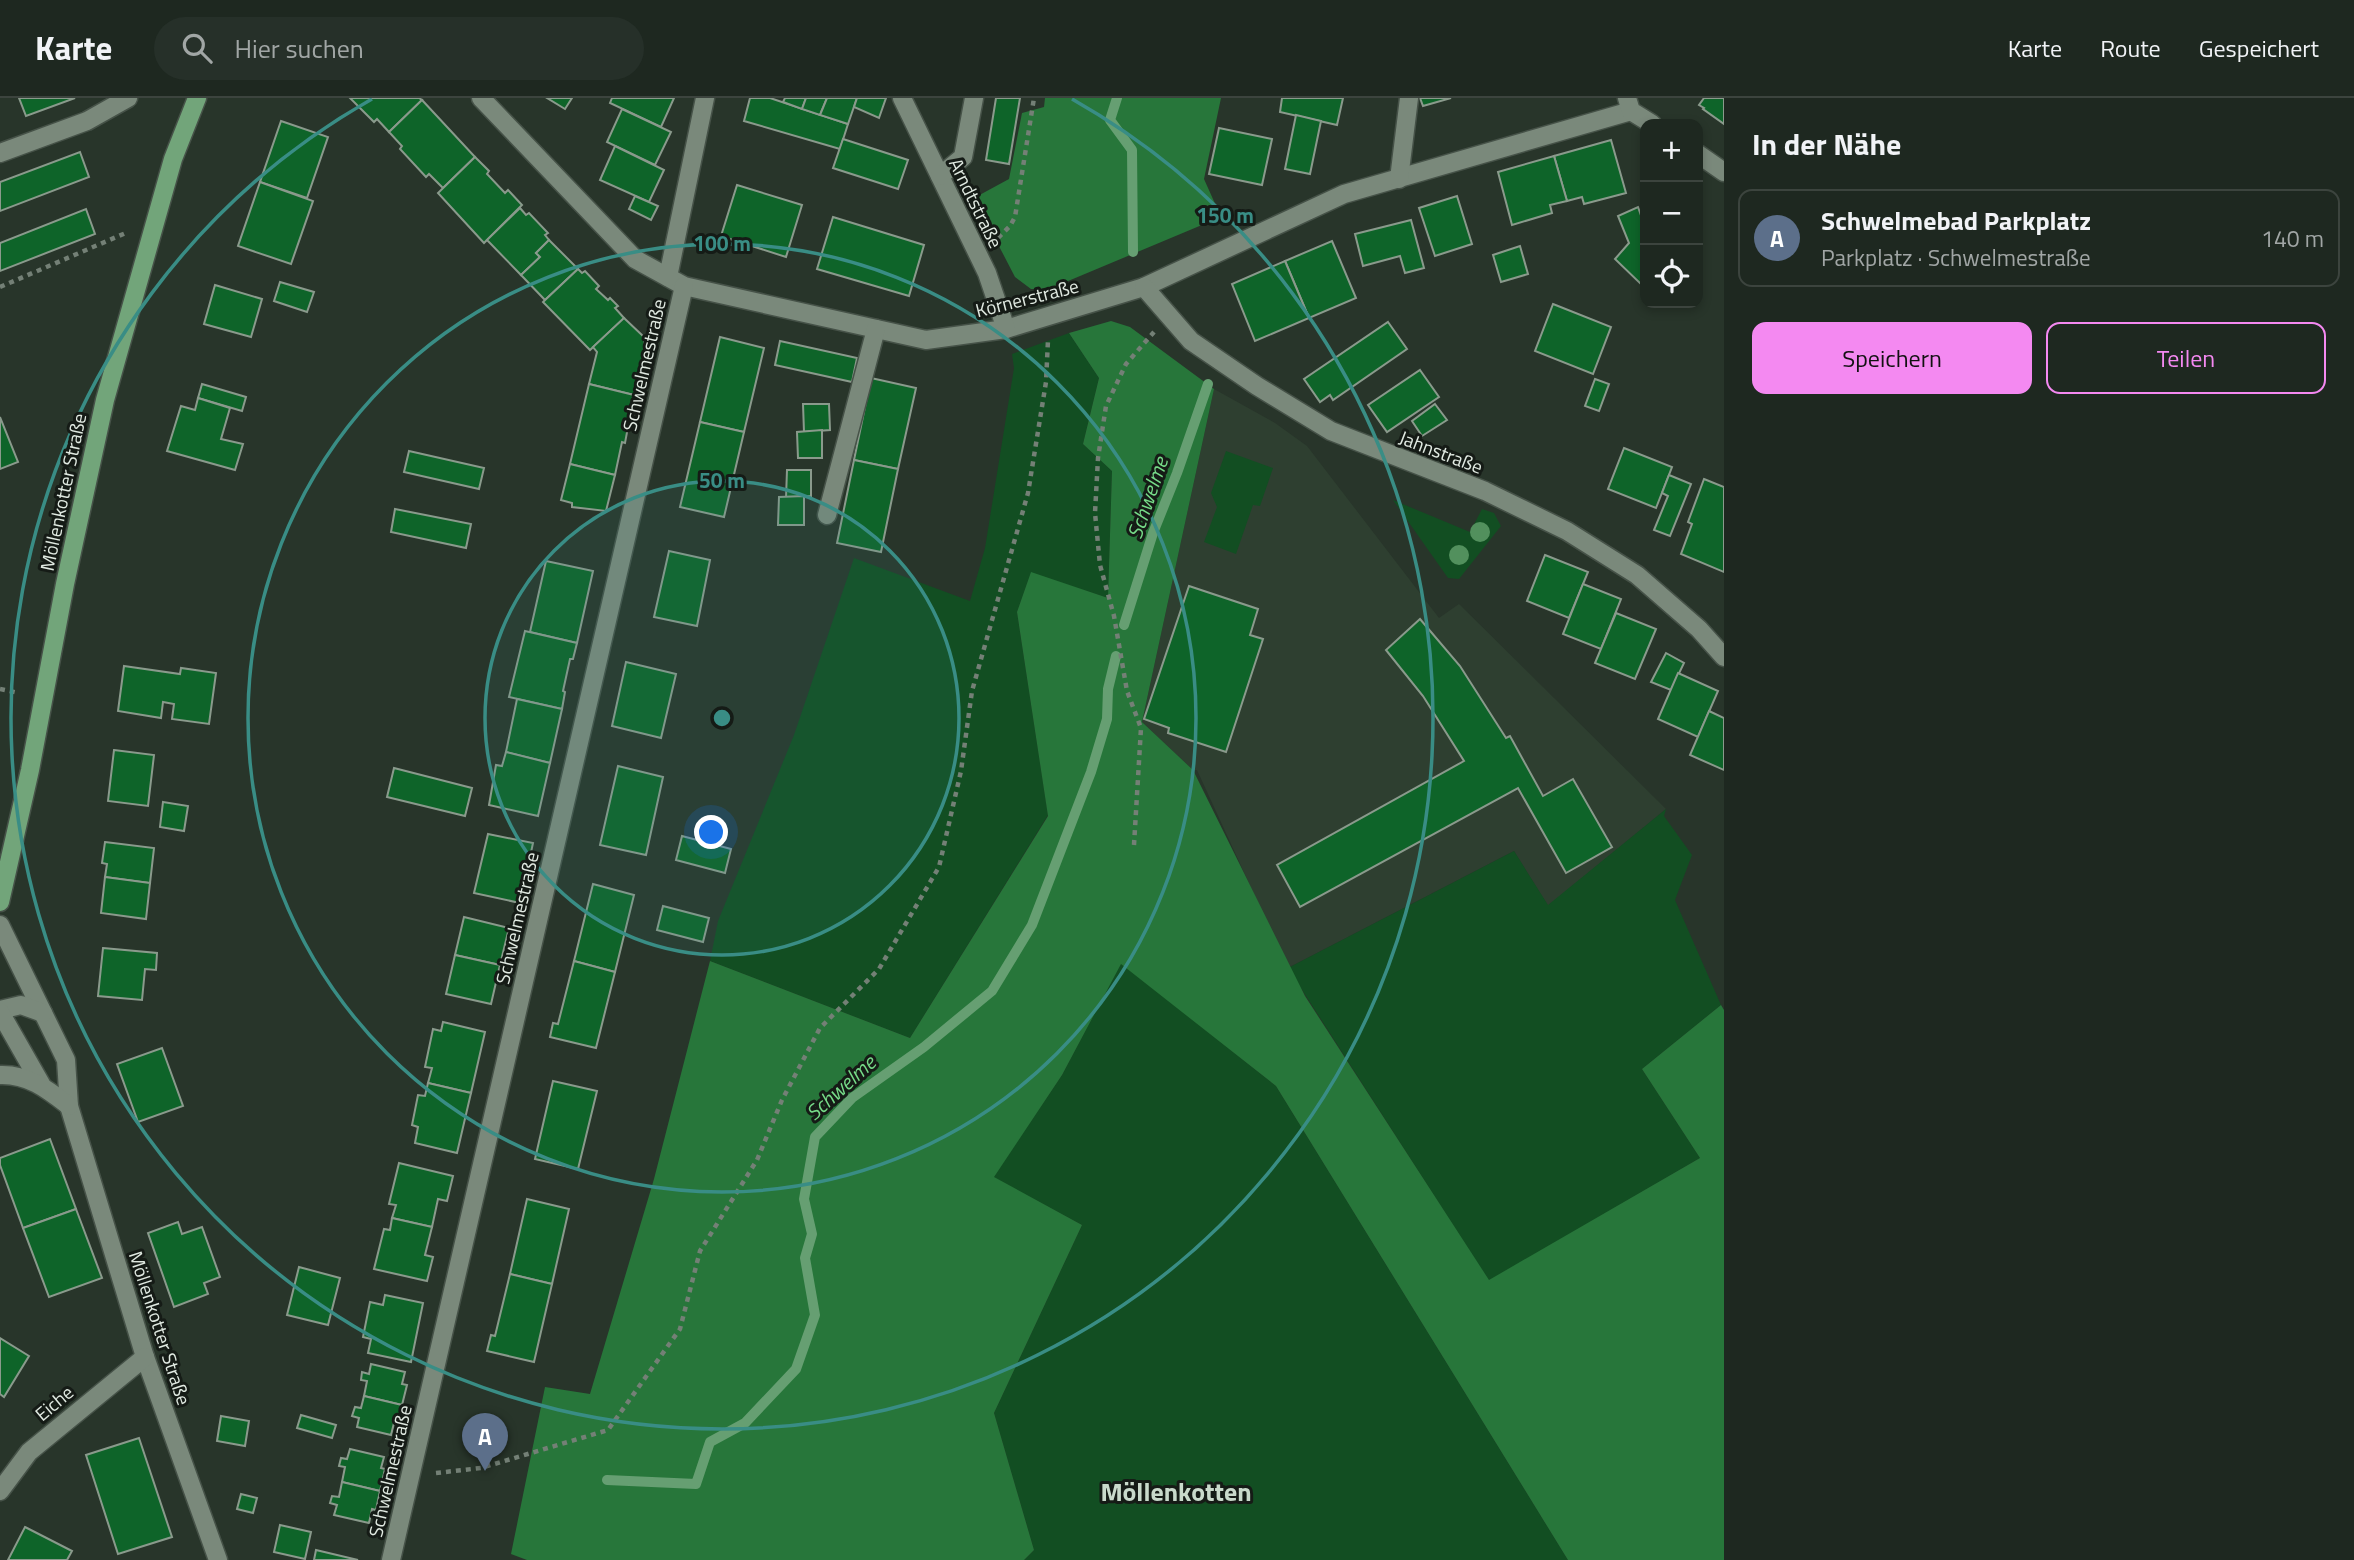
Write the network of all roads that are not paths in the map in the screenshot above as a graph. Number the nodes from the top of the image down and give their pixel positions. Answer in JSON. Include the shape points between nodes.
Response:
{"nodes":[{"id":1,"x":126,"y":98,"type":"edge"},
{"id":2,"x":197,"y":98,"type":"edge"},
{"id":3,"x":481,"y":98,"type":"edge"},
{"id":4,"x":705,"y":98,"type":"edge"},
{"id":5,"x":902,"y":98,"type":"edge"},
{"id":6,"x":974,"y":98,"type":"edge"},
{"id":7,"x":1409,"y":98,"type":"edge"},
{"id":8,"x":1629,"y":104,"type":"edge"},
{"id":9,"x":1646,"y":119,"type":"edge"},
{"id":10,"x":0,"y":153,"type":"edge"},
{"id":11,"x":1703,"y":157,"type":"edge"},
{"id":12,"x":1724,"y":172,"type":"edge"},
{"id":13,"x":940,"y":176,"type":"junction"},
{"id":14,"x":1399,"y":179,"type":"junction"},
{"id":15,"x":676,"y":281,"type":"junction"},
{"id":16,"x":1144,"y":286,"type":"junction"},
{"id":17,"x":876,"y":329,"type":"junction"},
{"id":18,"x":1006,"y":329,"type":"junction"},
{"id":19,"x":827,"y":514,"type":"dead end"},
{"id":20,"x":1724,"y":657,"type":"edge"},
{"id":21,"x":0,"y":902,"type":"edge"},
{"id":22,"x":0,"y":925,"type":"edge"},
{"id":23,"x":0,"y":1011,"type":"edge"},
{"id":24,"x":43,"y":1013,"type":"junction"},
{"id":25,"x":0,"y":1075,"type":"edge"},
{"id":26,"x":41,"y":1084,"type":"junction"},
{"id":27,"x":69,"y":1106,"type":"junction"},
{"id":28,"x":145,"y":1357,"type":"junction"},
{"id":29,"x":0,"y":1491,"type":"edge"},
{"id":30,"x":218,"y":1560,"type":"edge"},
{"id":31,"x":391,"y":1560,"type":"edge"}],
"edges":[{"from":1,"to":10,"type":"street","via":[[87,121]]},
{"from":2,"to":21,"type":"main road","name":"Möllenkotter Straße","via":[[173,159],[105,400]]},
{"from":3,"to":15,"type":"street","name":"Körnerstraße","via":[[635,259]]},
{"from":4,"to":15,"type":"street","name":"Schwelmestraße"},
{"from":5,"to":13,"type":"street","name":"Arndtstraße"},
{"from":6,"to":13,"type":"street","via":[[963,157]]},
{"from":7,"to":14,"type":"street"},
{"from":8,"to":9,"type":"street"},
{"from":8,"to":14,"type":"street","name":"Körnerstraße"},
{"from":11,"to":12,"type":"street"},
{"from":13,"to":18,"type":"street","name":"Arndtstraße","via":[[987,273]]},
{"from":14,"to":16,"type":"street","name":"Körnerstraße","via":[[1344,194]]},
{"from":15,"to":17,"type":"street","name":"Körnerstraße"},
{"from":15,"to":31,"type":"street","name":"Schwelmestraße"},
{"from":16,"to":18,"type":"street","name":"Körnerstraße"},
{"from":16,"to":20,"type":"street","name":"Jahnstraße","via":[[1191,341],[1256,386],[1331,432],[1485,491],[1567,531],[1637,575]]},
{"from":17,"to":18,"type":"street","name":"Körnerstraße","via":[[926,340]]},
{"from":17,"to":19,"type":"street"},
{"from":22,"to":24,"type":"street","name":"Möllenkotter Straße"},
{"from":23,"to":24,"type":"street","via":[[21,1006]]},
{"from":23,"to":26,"type":"street"},
{"from":24,"to":27,"type":"street","name":"Möllenkotter Straße","via":[[66,1060]]},
{"from":25,"to":26,"type":"street","via":[[15,1074]]},
{"from":26,"to":27,"type":"street"},
{"from":27,"to":28,"type":"street","name":"Möllenkotter Straße"},
{"from":28,"to":29,"type":"street","name":"Eiche","via":[[29,1452]]},
{"from":28,"to":30,"type":"street","name":"Möllenkotter Straße"}]}
